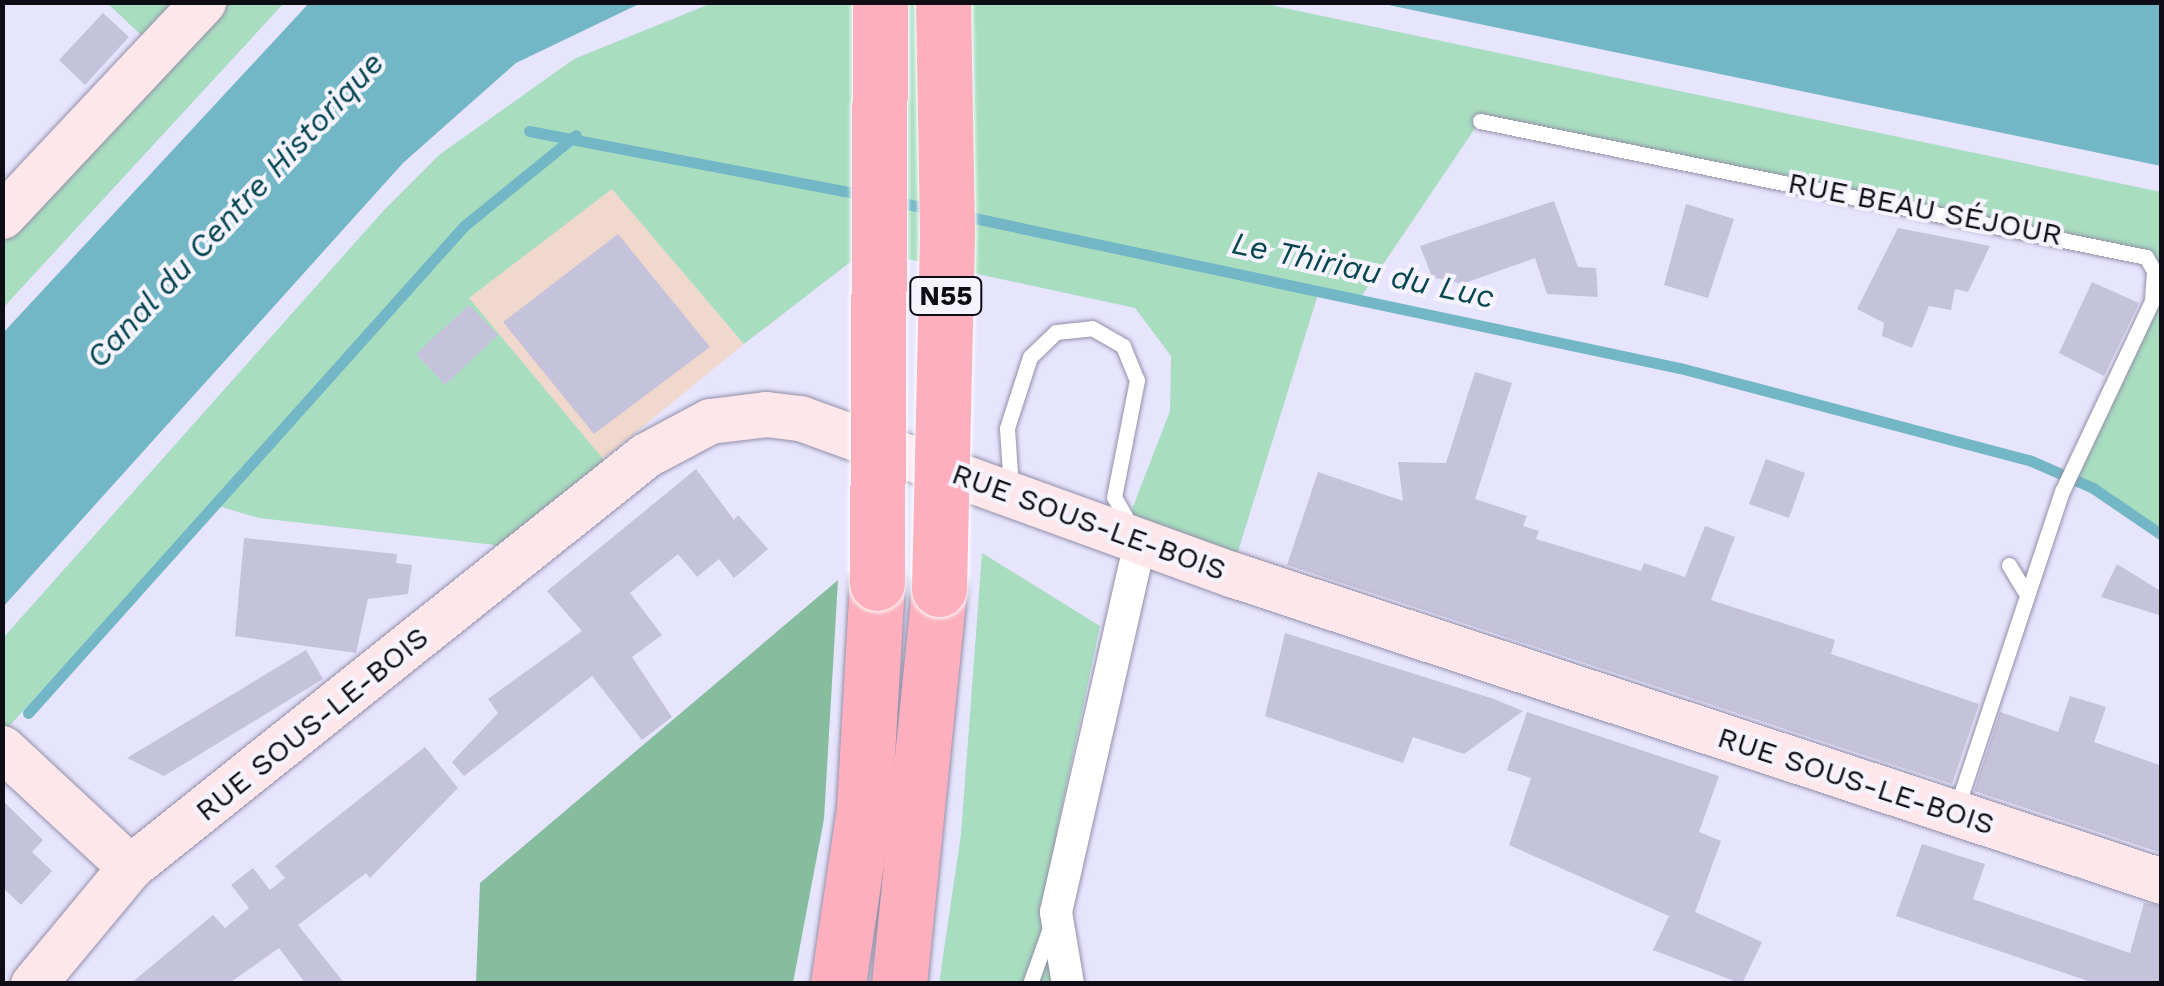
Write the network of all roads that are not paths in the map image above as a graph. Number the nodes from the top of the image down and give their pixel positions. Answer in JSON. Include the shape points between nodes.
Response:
{"nodes":[{"id":1,"x":203,"y":2,"type":"edge"},
{"id":2,"x":880,"y":2,"type":"edge"},
{"id":3,"x":943,"y":2,"type":"edge"},
{"id":4,"x":1480,"y":121,"type":"dead end"},
{"id":5,"x":2,"y":216,"type":"edge"},
{"id":6,"x":1011,"y":493,"type":"junction"},
{"id":7,"x":1140,"y":541,"type":"junction"},
{"id":8,"x":2009,"y":565,"type":"dead end"},
{"id":9,"x":2024,"y":590,"type":"junction"},
{"id":10,"x":2,"y":748,"type":"edge"},
{"id":11,"x":1954,"y":813,"type":"junction"},
{"id":12,"x":130,"y":867,"type":"junction"},
{"id":13,"x":2162,"y":881,"type":"edge"},
{"id":14,"x":1056,"y":912,"type":"junction"},
{"id":15,"x":33,"y":984,"type":"edge"},
{"id":16,"x":838,"y":984,"type":"edge"},
{"id":17,"x":899,"y":984,"type":"edge"},
{"id":18,"x":1030,"y":984,"type":"edge"},
{"id":19,"x":1068,"y":984,"type":"edge"}],
"edges":[{"from":1,"to":5,"type":"street"},
{"from":2,"to":16,"type":"highway","number":"N55","bridge":true,"via":[[877,583],[864,806]]},
{"from":3,"to":17,"type":"highway","number":"N55","bridge":true,"via":[[948,230],[938,589]]},
{"from":4,"to":9,"type":"lane","name":"RUE BEAU SÉJOUR","via":[[2146,258],[2154,271],[2152,300],[2073,464]]},
{"from":6,"to":7,"type":"street","name":"RUE SOUS-LE-BOIS"},
{"from":6,"to":7,"type":"lane","via":[[1007,428],[1030,356],[1056,332],[1109,334],[1133,361],[1137,380],[1114,497]]},
{"from":6,"to":12,"type":"street","name":"RUE SOUS-LE-BOIS","via":[[800,418],[710,421],[646,454]]},
{"from":7,"to":11,"type":"street","name":"RUE SOUS-LE-BOIS"},
{"from":7,"to":14,"type":"street"},
{"from":8,"to":9,"type":"lane"},
{"from":9,"to":11,"type":"lane"},
{"from":10,"to":12,"type":"street"},
{"from":11,"to":13,"type":"street","name":"RUE SOUS-LE-BOIS"},
{"from":12,"to":15,"type":"street","name":"RUE SOUS-LE-BOIS"},
{"from":14,"to":18,"type":"lane"},
{"from":14,"to":19,"type":"street"}]}
